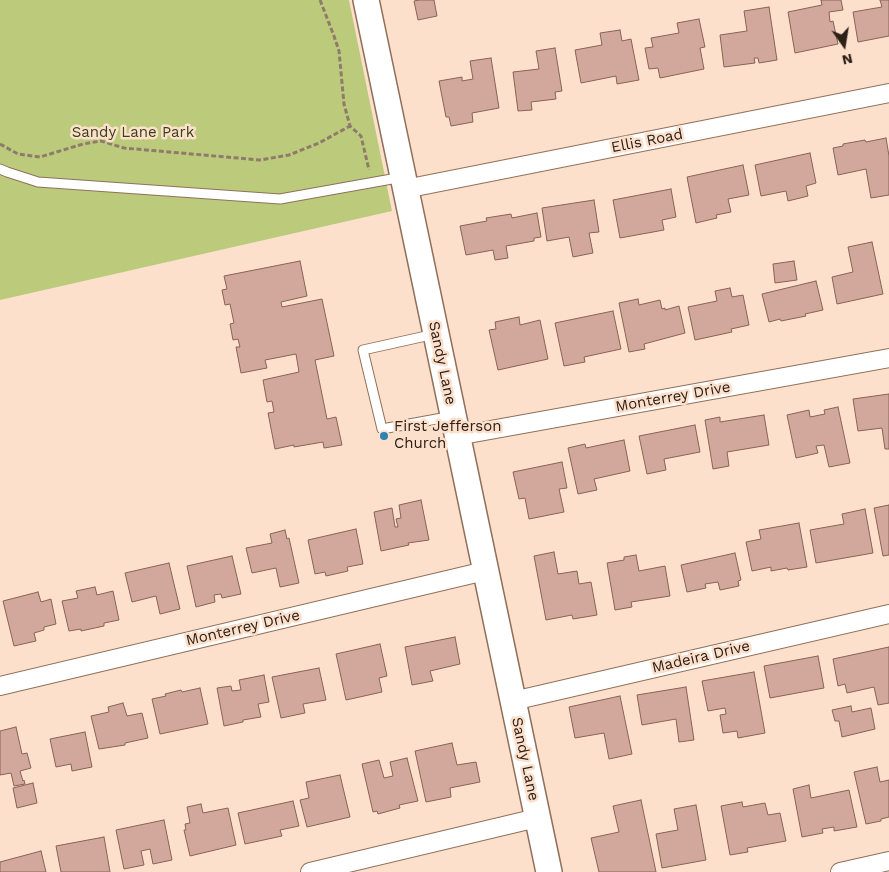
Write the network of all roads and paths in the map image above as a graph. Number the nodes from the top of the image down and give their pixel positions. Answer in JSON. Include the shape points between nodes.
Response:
{"nodes":[{"id":1,"x":320,"y":0,"type":"edge"},
{"id":2,"x":366,"y":0,"type":"edge"},
{"id":3,"x":889,"y":93,"type":"edge"},
{"id":4,"x":350,"y":126,"type":"junction"},
{"id":5,"x":0,"y":144,"type":"edge"},
{"id":6,"x":0,"y":168,"type":"edge"},
{"id":7,"x":371,"y":182,"type":"junction"},
{"id":8,"x":404,"y":183,"type":"junction"},
{"id":9,"x":436,"y":334,"type":"junction"},
{"id":10,"x":889,"y":358,"type":"edge"},
{"id":11,"x":455,"y":426,"type":"junction"},
{"id":12,"x":485,"y":571,"type":"junction"},
{"id":13,"x":889,"y":614,"type":"edge"},
{"id":14,"x":0,"y":686,"type":"edge"},
{"id":15,"x":513,"y":701,"type":"junction"},
{"id":16,"x":537,"y":818,"type":"junction"},
{"id":17,"x":889,"y":861,"type":"edge"},
{"id":18,"x":310,"y":872,"type":"edge"},
{"id":19,"x":548,"y":872,"type":"edge"},
{"id":20,"x":840,"y":872,"type":"edge"}],
"edges":[{"from":1,"to":4,"type":"path","via":[[338,50]]},
{"from":2,"to":8,"type":"street","name":"Sandy Lane"},
{"from":3,"to":8,"type":"street","name":"Ellis Road"},
{"from":4,"to":5,"type":"path","via":[[289,155],[260,160],[124,148],[101,142],[40,156],[18,154]]},
{"from":4,"to":7,"type":"path","via":[[361,136]]},
{"from":6,"to":7,"type":"lane","via":[[38,182],[280,199]]},
{"from":7,"to":8,"type":"lane"},
{"from":8,"to":9,"type":"street","name":"Sandy Lane"},
{"from":9,"to":11,"type":"street","name":"Sandy Lane"},
{"from":9,"to":11,"type":"lane","via":[[363,350],[382,429]]},
{"from":10,"to":11,"type":"street","name":"Monterrey Drive"},
{"from":11,"to":12,"type":"street","name":"Sandy Lane"},
{"from":12,"to":14,"type":"street","name":"Monterrey Drive"},
{"from":12,"to":15,"type":"street","name":"Sandy Lane"},
{"from":13,"to":15,"type":"street","name":"Madeira Drive"},
{"from":15,"to":16,"type":"street","name":"Sandy Lane"},
{"from":16,"to":18,"type":"street"},
{"from":16,"to":19,"type":"street","name":"Sandy Lane"},
{"from":17,"to":20,"type":"street"}]}
